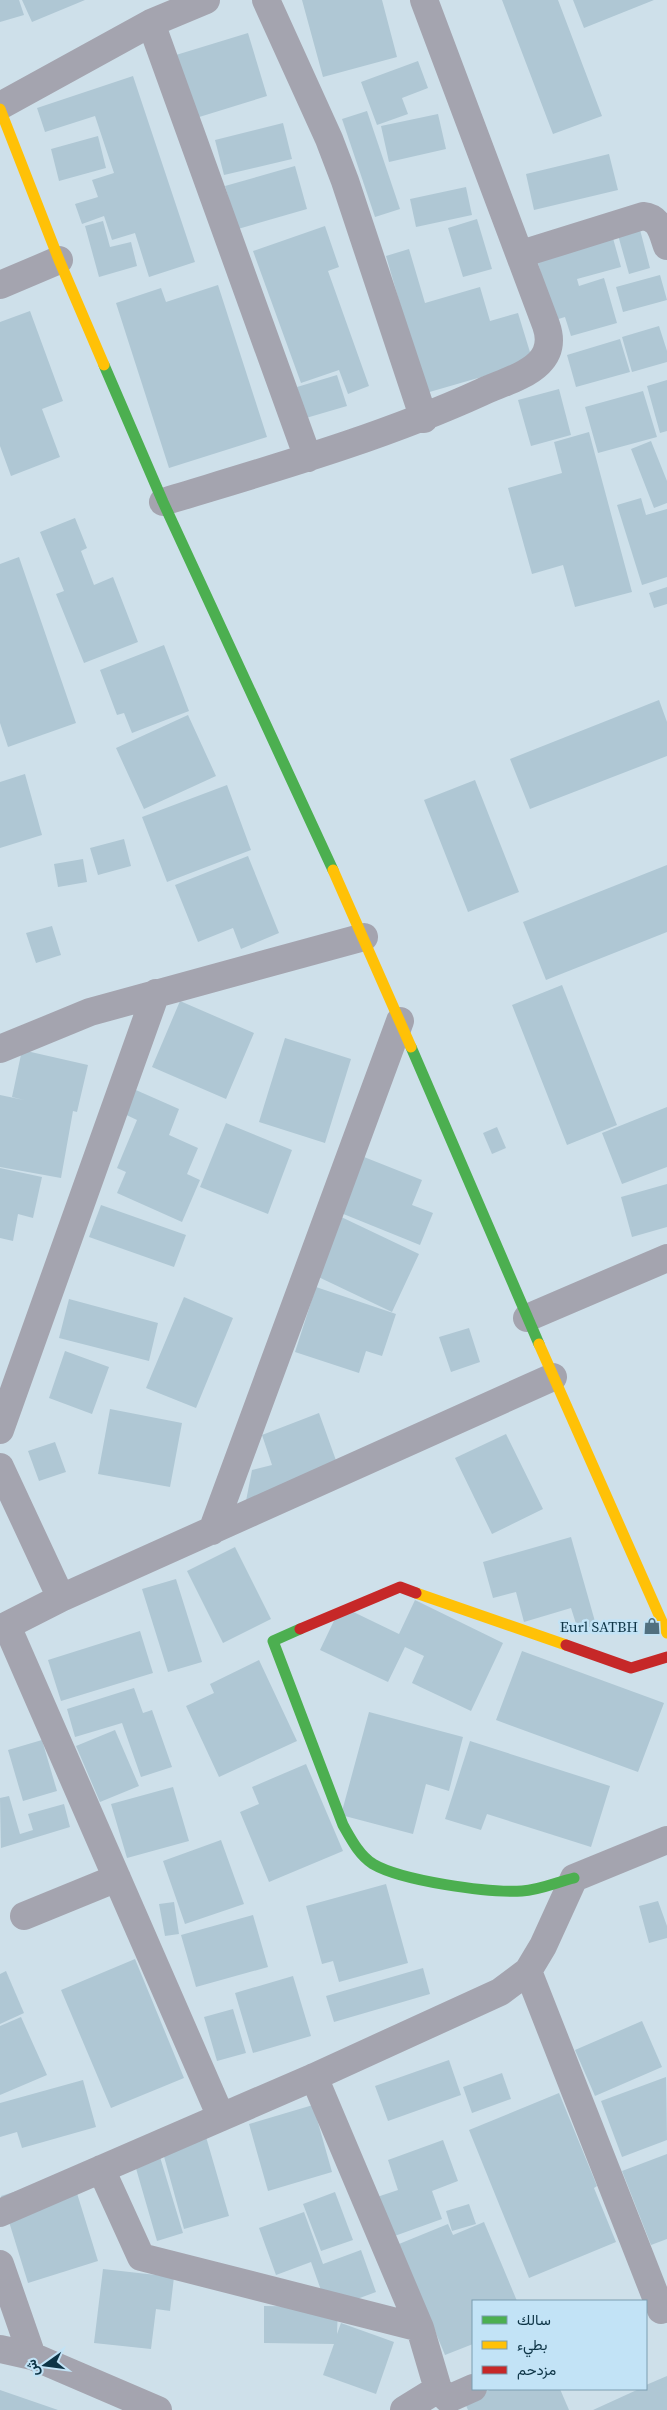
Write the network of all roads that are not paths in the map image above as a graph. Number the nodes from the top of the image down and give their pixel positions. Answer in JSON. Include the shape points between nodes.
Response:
{"nodes":[{"id":1,"x":206,"y":0,"type":"edge"},
{"id":2,"x":266,"y":0,"type":"edge"},
{"id":3,"x":424,"y":0,"type":"edge"},
{"id":4,"x":151,"y":23,"type":"junction"},
{"id":5,"x":0,"y":108,"type":"edge"},
{"id":6,"x":667,"y":246,"type":"edge"},
{"id":7,"x":522,"y":254,"type":"junction"},
{"id":8,"x":59,"y":260,"type":"junction"},
{"id":9,"x":0,"y":285,"type":"edge"},
{"id":10,"x":424,"y":419,"type":"junction"},
{"id":11,"x":308,"y":458,"type":"junction"},
{"id":12,"x":164,"y":502,"type":"junction"},
{"id":13,"x":364,"y":937,"type":"junction"},
{"id":14,"x":156,"y":993,"type":"junction"},
{"id":15,"x":400,"y":1021,"type":"junction"},
{"id":16,"x":0,"y":1049,"type":"edge"},
{"id":17,"x":667,"y":1258,"type":"edge"},
{"id":18,"x":527,"y":1318,"type":"junction"},
{"id":19,"x":553,"y":1377,"type":"junction"},
{"id":20,"x":0,"y":1430,"type":"edge"},
{"id":21,"x":0,"y":1467,"type":"edge"},
{"id":22,"x":212,"y":1531,"type":"junction"},
{"id":23,"x":61,"y":1598,"type":"junction"},
{"id":24,"x":3,"y":1628,"type":"edge"},
{"id":25,"x":667,"y":1633,"type":"edge"},
{"id":26,"x":667,"y":1657,"type":"edge"},
{"id":27,"x":667,"y":1840,"type":"edge"},
{"id":28,"x":116,"y":1878,"type":"junction"},
{"id":29,"x":574,"y":1878,"type":"junction"},
{"id":30,"x":24,"y":1916,"type":"dead end"},
{"id":31,"x":528,"y":1971,"type":"junction"},
{"id":32,"x":314,"y":2076,"type":"junction"},
{"id":33,"x":220,"y":2117,"type":"junction"},
{"id":34,"x":101,"y":2169,"type":"junction"},
{"id":35,"x":0,"y":2213,"type":"edge"},
{"id":36,"x":0,"y":2264,"type":"edge"},
{"id":37,"x":658,"y":2312,"type":"edge"},
{"id":38,"x":420,"y":2328,"type":"junction"},
{"id":39,"x":0,"y":2349,"type":"edge"},
{"id":40,"x":32,"y":2356,"type":"junction"},
{"id":41,"x":472,"y":2388,"type":"edge"},
{"id":42,"x":446,"y":2399,"type":"edge"},
{"id":43,"x":158,"y":2410,"type":"edge"},
{"id":44,"x":404,"y":2410,"type":"edge"}],
"edges":[{"from":1,"to":4,"type":"street"},
{"from":2,"to":10,"type":"street","via":[[346,181]]},
{"from":3,"to":7,"type":"street"},
{"from":4,"to":5,"type":"street"},
{"from":4,"to":11,"type":"street"},
{"from":5,"to":8,"type":"street"},
{"from":6,"to":7,"type":"street","via":[[659,224],[643,216]]},
{"from":7,"to":10,"type":"street","via":[[550,335],[545,356],[529,370]]},
{"from":8,"to":9,"type":"street"},
{"from":8,"to":12,"type":"street"},
{"from":10,"to":11,"type":"street"},
{"from":11,"to":12,"type":"street"},
{"from":12,"to":13,"type":"street"},
{"from":13,"to":14,"type":"street"},
{"from":13,"to":15,"type":"street"},
{"from":14,"to":16,"type":"street","via":[[90,1012]]},
{"from":14,"to":20,"type":"street"},
{"from":15,"to":18,"type":"street"},
{"from":15,"to":22,"type":"street"},
{"from":17,"to":18,"type":"street"},
{"from":18,"to":19,"type":"street"},
{"from":19,"to":22,"type":"street"},
{"from":19,"to":25,"type":"street"},
{"from":21,"to":23,"type":"street"},
{"from":22,"to":23,"type":"street"},
{"from":23,"to":24,"type":"street"},
{"from":24,"to":28,"type":"street"},
{"from":26,"to":29,"type":"street","via":[[631,1668],[400,1587],[273,1641],[343,1825],[357,1850],[373,1865],[448,1883],[523,1891]]},
{"from":27,"to":29,"type":"street"},
{"from":28,"to":30,"type":"street"},
{"from":28,"to":33,"type":"street"},
{"from":29,"to":31,"type":"street"},
{"from":31,"to":32,"type":"street","via":[[500,1992]]},
{"from":31,"to":37,"type":"street"},
{"from":32,"to":33,"type":"street"},
{"from":32,"to":38,"type":"street"},
{"from":33,"to":34,"type":"street"},
{"from":34,"to":35,"type":"street"},
{"from":34,"to":38,"type":"street","via":[[141,2257]]},
{"from":36,"to":40,"type":"street"},
{"from":38,"to":42,"type":"street"},
{"from":39,"to":40,"type":"street"},
{"from":40,"to":43,"type":"street"},
{"from":41,"to":42,"type":"street"},
{"from":42,"to":44,"type":"street"}]}
